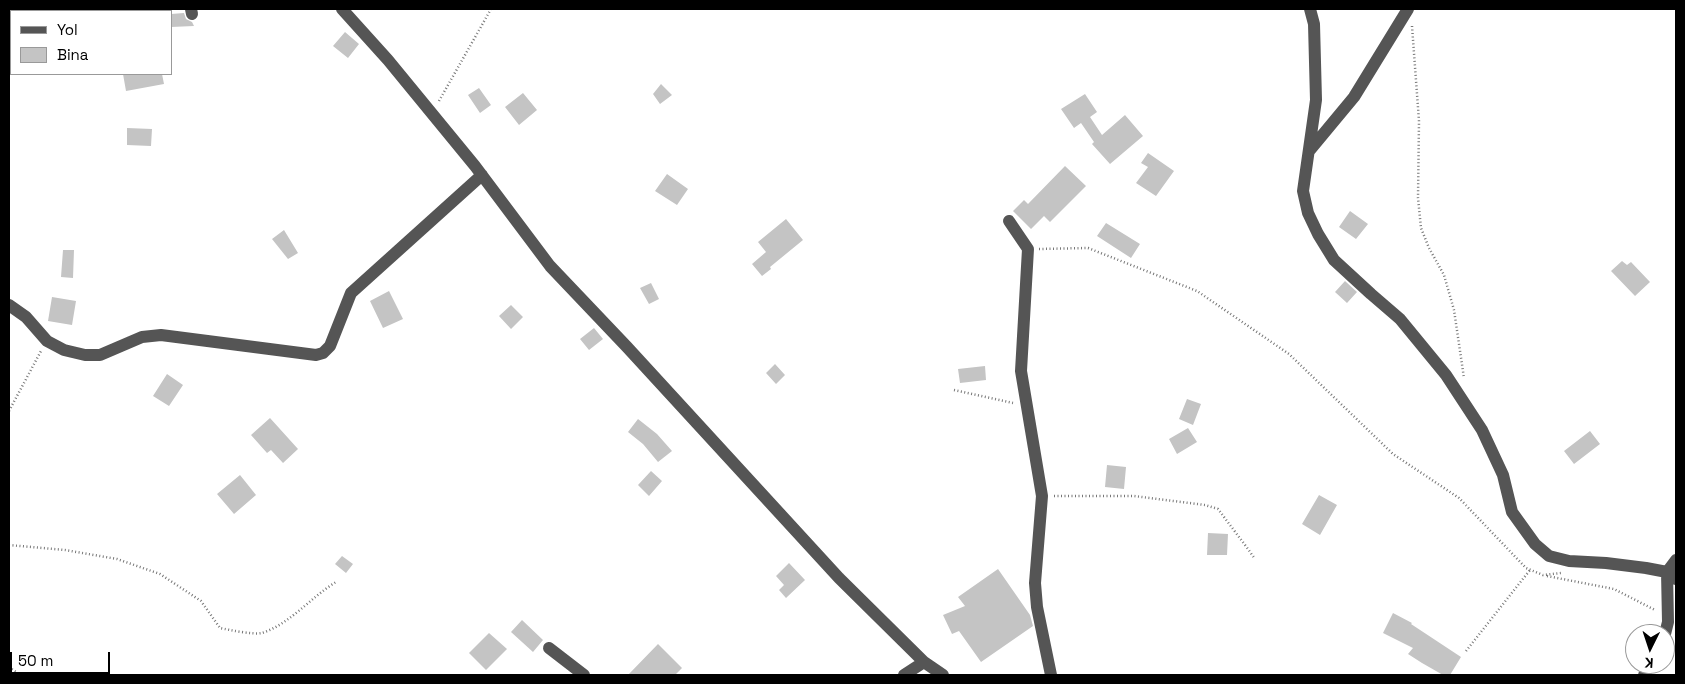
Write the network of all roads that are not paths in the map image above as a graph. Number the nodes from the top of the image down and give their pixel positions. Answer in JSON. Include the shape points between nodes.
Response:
{"nodes":[{"id":1,"x":342,"y":9,"type":"edge"},
{"id":2,"x":1310,"y":9,"type":"edge"},
{"id":3,"x":1410,"y":14,"type":"edge"},
{"id":4,"x":1310,"y":150,"type":"junction"},
{"id":5,"x":482,"y":175,"type":"junction"},
{"id":6,"x":1009,"y":221,"type":"dead end"},
{"id":7,"x":9,"y":305,"type":"edge"},
{"id":8,"x":1676,"y":560,"type":"edge"},
{"id":9,"x":1671,"y":575,"type":"edge"},
{"id":10,"x":1667,"y":624,"type":"edge"},
{"id":11,"x":549,"y":648,"type":"dead end"},
{"id":12,"x":924,"y":662,"type":"junction"},
{"id":13,"x":584,"y":675,"type":"edge"},
{"id":14,"x":904,"y":675,"type":"edge"},
{"id":15,"x":944,"y":675,"type":"edge"},
{"id":16,"x":1051,"y":675,"type":"edge"}],
"edges":[{"from":1,"to":5,"type":"street"},
{"from":2,"to":4,"type":"street","via":[[1314,24],[1316,100]]},
{"from":3,"to":4,"type":"street","via":[[1354,97]]},
{"from":4,"to":9,"type":"street","via":[[1303,191],[1318,234],[1334,260],[1400,319],[1446,376],[1482,430],[1504,475],[1512,512],[1535,544],[1549,556],[1569,561],[1606,562]]},
{"from":5,"to":7,"type":"street","via":[[351,293],[330,346],[323,354],[161,335],[142,337],[100,355],[85,355],[64,350],[47,341]]},
{"from":5,"to":12,"type":"street","via":[[550,266],[839,578]]},
{"from":6,"to":16,"type":"street","via":[[1028,249],[1021,371],[1042,496],[1035,583]]},
{"from":8,"to":9,"type":"street"},
{"from":9,"to":10,"type":"street"},
{"from":11,"to":13,"type":"street"},
{"from":12,"to":14,"type":"street"},
{"from":12,"to":15,"type":"street"}]}
